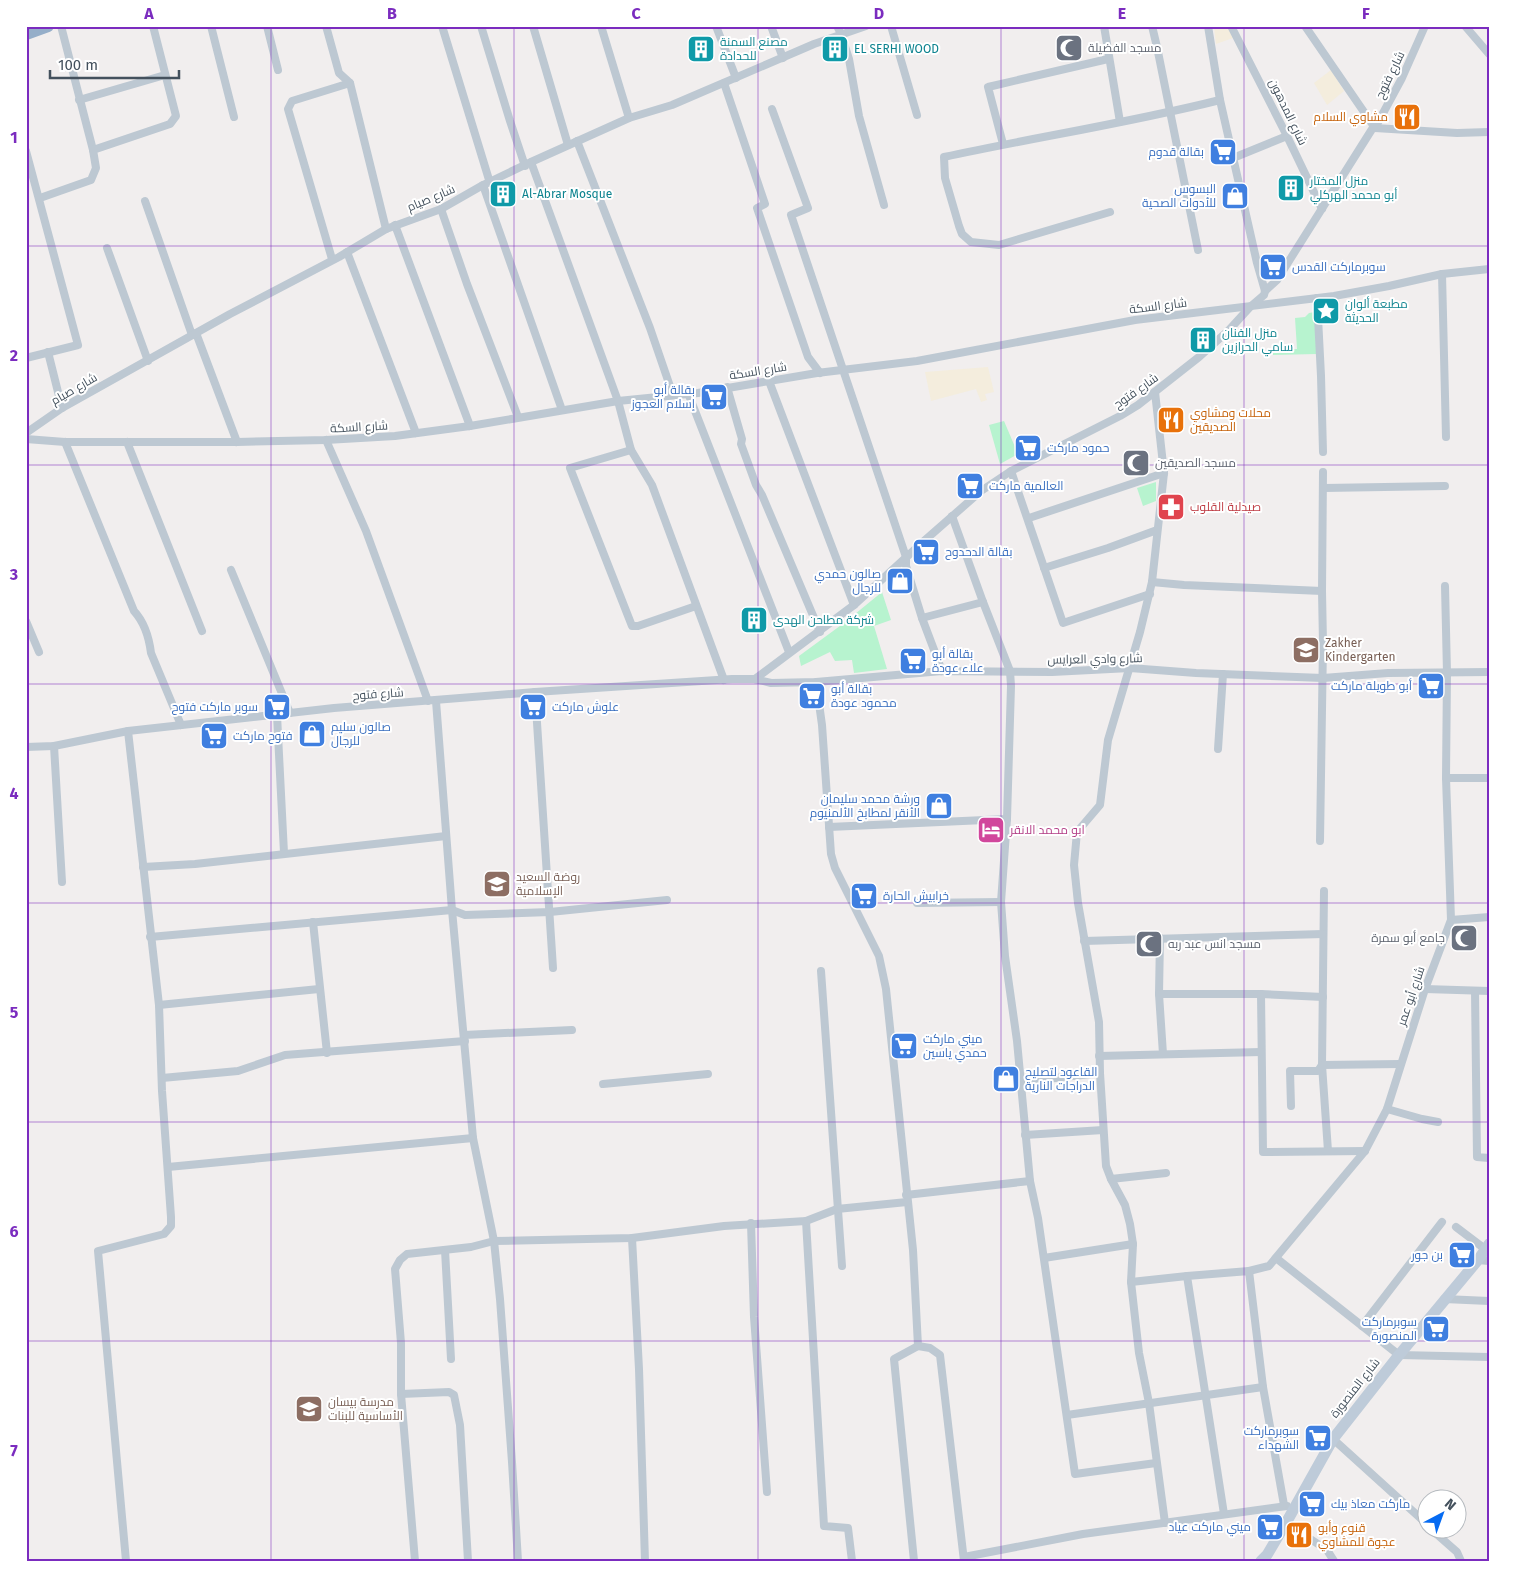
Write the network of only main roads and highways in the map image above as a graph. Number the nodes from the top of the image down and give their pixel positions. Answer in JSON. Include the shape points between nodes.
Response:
{"nodes":[{"id":1,"x":48,"y":26,"type":"edge"},
{"id":2,"x":26,"y":34,"type":"edge"},
{"id":3,"x":1487,"y":1246,"type":"edge"},
{"id":4,"x":1483,"y":1260,"type":"edge"},
{"id":5,"x":1266,"y":1559,"type":"edge"}],
"edges":[{"from":1,"to":2,"type":"highway"},
{"from":3,"to":4,"type":"main road","name":"شارع المنصورة"},
{"from":4,"to":5,"type":"main road","name":"شارع المنصورة","via":[[1444,1299],[1333,1439],[1290,1506],[1286,1523]]}]}
